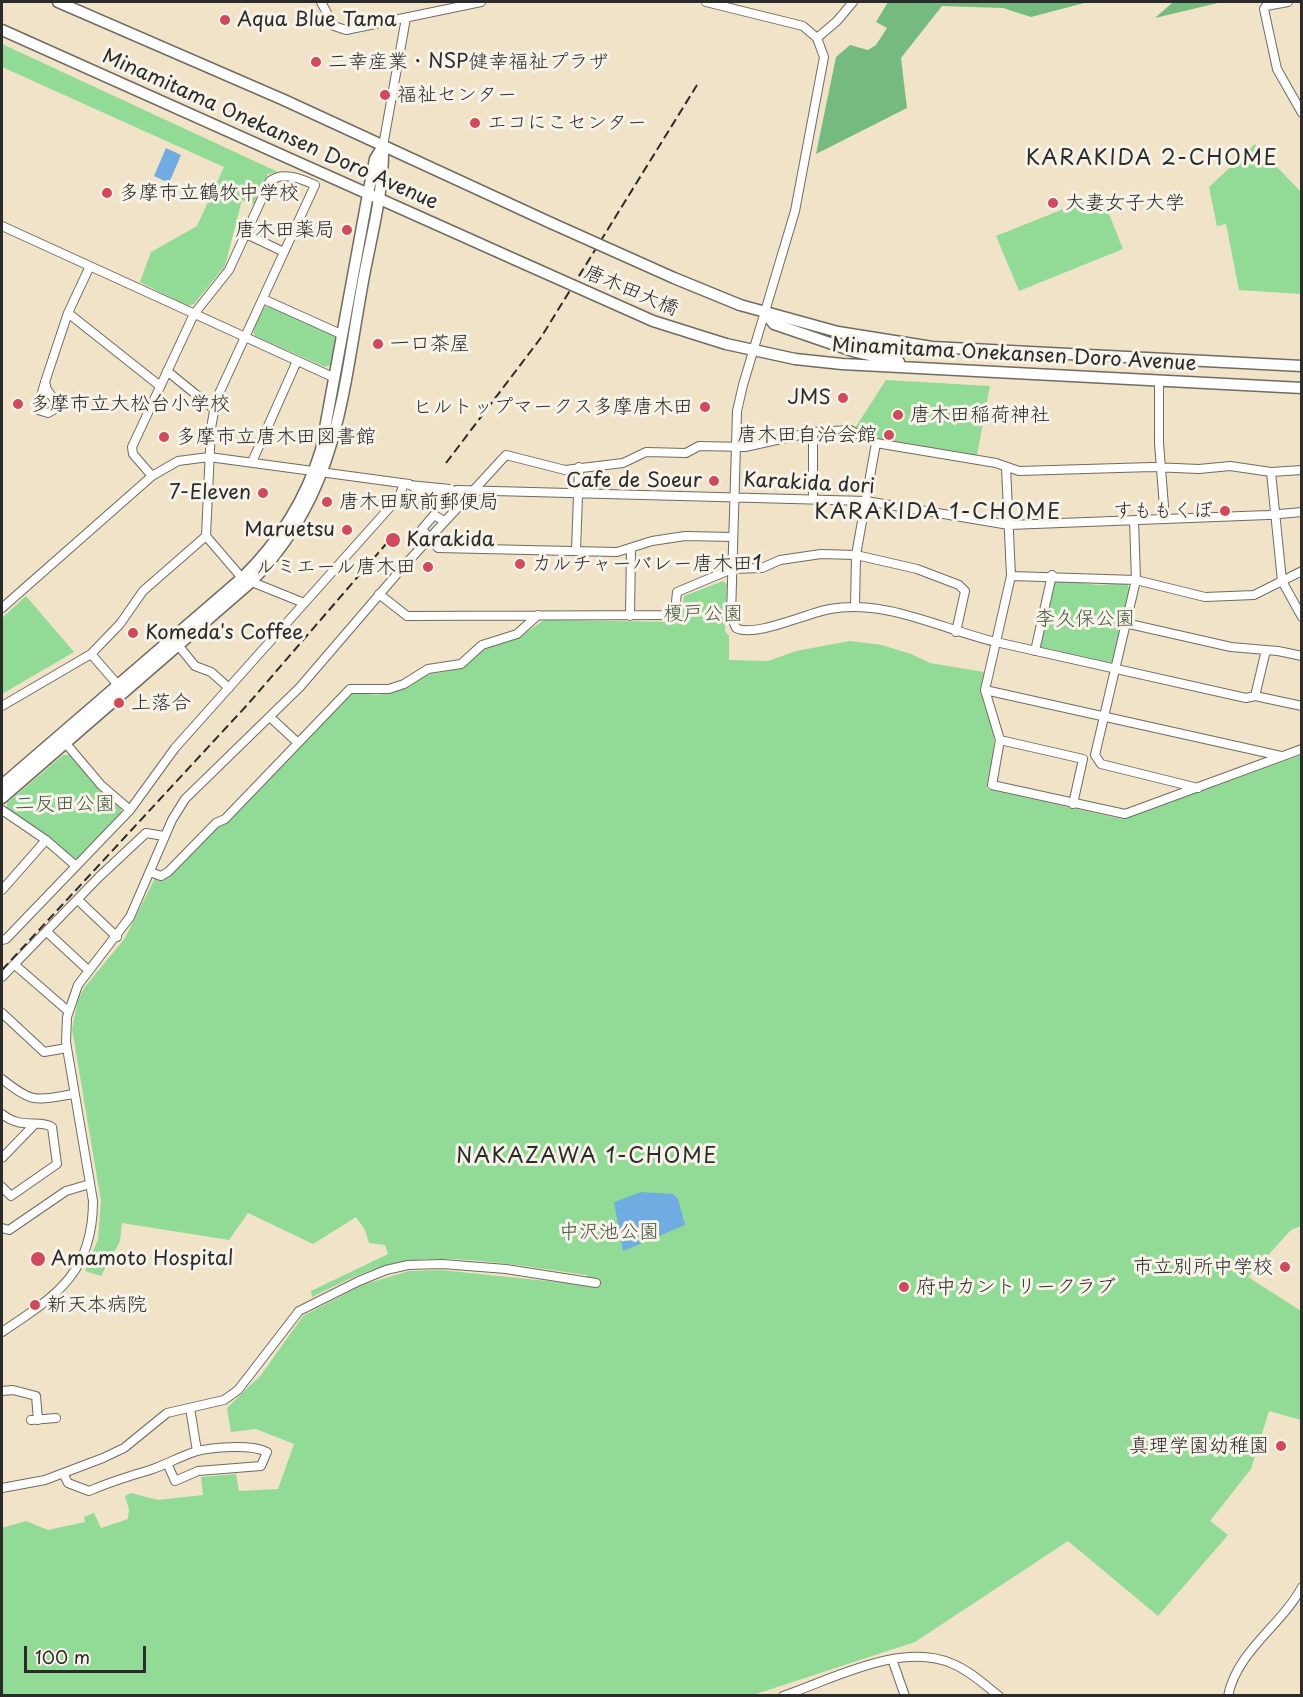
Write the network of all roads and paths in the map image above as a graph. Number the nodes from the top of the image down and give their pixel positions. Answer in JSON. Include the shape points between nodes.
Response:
{"nodes":[{"id":1,"x":58,"y":2,"type":"edge"},
{"id":2,"x":321,"y":2,"type":"edge"},
{"id":3,"x":481,"y":2,"type":"edge"},
{"id":4,"x":706,"y":2,"type":"edge"},
{"id":5,"x":853,"y":2,"type":"edge"},
{"id":6,"x":1288,"y":2,"type":"edge"},
{"id":7,"x":406,"y":18,"type":"junction"},
{"id":8,"x":2,"y":30,"type":"edge"},
{"id":9,"x":817,"y":38,"type":"junction"},
{"id":10,"x":1302,"y":113,"type":"edge"},
{"id":11,"x":383,"y":146,"type":"junction"},
{"id":12,"x":373,"y":196,"type":"junction"},
{"id":13,"x":551,"y":223,"type":"joint"},
{"id":14,"x":2,"y":226,"type":"edge"},
{"id":15,"x":246,"y":234,"type":"junction"},
{"id":16,"x":284,"y":252,"type":"junction"},
{"id":17,"x":525,"y":264,"type":"joint"},
{"id":18,"x":90,"y":266,"type":"junction"},
{"id":19,"x":263,"y":299,"type":"junction"},
{"id":20,"x":740,"y":305,"type":"joint"},
{"id":21,"x":68,"y":313,"type":"junction"},
{"id":22,"x":765,"y":313,"type":"junction"},
{"id":23,"x":194,"y":314,"type":"junction"},
{"id":24,"x":344,"y":335,"type":"junction"},
{"id":25,"x":245,"y":337,"type":"junction"},
{"id":26,"x":726,"y":344,"type":"joint"},
{"id":27,"x":753,"y":351,"type":"junction"},
{"id":28,"x":297,"y":361,"type":"junction"},
{"id":29,"x":1302,"y":366,"type":"edge"},
{"id":30,"x":931,"y":369,"type":"junction"},
{"id":31,"x":167,"y":371,"type":"junction"},
{"id":32,"x":335,"y":378,"type":"junction"},
{"id":33,"x":1159,"y":381,"type":"junction"},
{"id":34,"x":45,"y":382,"type":"dead end"},
{"id":35,"x":160,"y":386,"type":"junction"},
{"id":36,"x":1302,"y":388,"type":"edge"},
{"id":37,"x":214,"y":409,"type":"junction"},
{"id":38,"x":813,"y":432,"type":"junction"},
{"id":39,"x":876,"y":443,"type":"junction"},
{"id":40,"x":735,"y":447,"type":"junction"},
{"id":41,"x":209,"y":457,"type":"junction"},
{"id":42,"x":252,"y":462,"type":"junction"},
{"id":43,"x":579,"y":467,"type":"junction"},
{"id":44,"x":1005,"y":467,"type":"junction"},
{"id":45,"x":1161,"y":468,"type":"junction"},
{"id":46,"x":1302,"y":470,"type":"edge"},
{"id":47,"x":319,"y":472,"type":"junction"},
{"id":48,"x":1271,"y":472,"type":"junction"},
{"id":49,"x":152,"y":476,"type":"junction"},
{"id":50,"x":406,"y":484,"type":"junction"},
{"id":51,"x":465,"y":491,"type":"junction"},
{"id":52,"x":578,"y":494,"type":"junction"},
{"id":53,"x":734,"y":497,"type":"junction"},
{"id":54,"x":813,"y":499,"type":"junction"},
{"id":55,"x":866,"y":501,"type":"junction"},
{"id":56,"x":1302,"y":512,"type":"edge"},
{"id":57,"x":1275,"y":514,"type":"junction"},
{"id":58,"x":1165,"y":519,"type":"junction"},
{"id":59,"x":1134,"y":520,"type":"junction"},
{"id":60,"x":1009,"y":525,"type":"junction"},
{"id":61,"x":206,"y":536,"type":"junction"},
{"id":62,"x":733,"y":537,"type":"junction"},
{"id":63,"x":428,"y":539,"type":"junction"},
{"id":64,"x":631,"y":549,"type":"junction"},
{"id":65,"x":576,"y":551,"type":"junction"},
{"id":66,"x":856,"y":555,"type":"junction"},
{"id":67,"x":732,"y":569,"type":"junction"},
{"id":68,"x":1302,"y":571,"type":"edge"},
{"id":69,"x":1052,"y":575,"type":"junction"},
{"id":70,"x":1011,"y":576,"type":"junction"},
{"id":71,"x":1136,"y":579,"type":"junction"},
{"id":72,"x":246,"y":580,"type":"junction"},
{"id":73,"x":1282,"y":581,"type":"junction"},
{"id":74,"x":380,"y":594,"type":"junction"},
{"id":75,"x":304,"y":603,"type":"junction"},
{"id":76,"x":855,"y":607,"type":"junction"},
{"id":77,"x":2,"y":608,"type":"edge"},
{"id":78,"x":538,"y":615,"type":"junction"},
{"id":79,"x":630,"y":616,"type":"junction"},
{"id":80,"x":1302,"y":617,"type":"edge"},
{"id":81,"x":1125,"y":623,"type":"junction"},
{"id":82,"x":956,"y":632,"type":"junction"},
{"id":83,"x":996,"y":642,"type":"junction"},
{"id":84,"x":178,"y":645,"type":"junction"},
{"id":85,"x":1266,"y":650,"type":"junction"},
{"id":86,"x":1035,"y":651,"type":"junction"},
{"id":87,"x":91,"y":654,"type":"junction"},
{"id":88,"x":1302,"y":656,"type":"edge"},
{"id":89,"x":1115,"y":668,"type":"junction"},
{"id":90,"x":118,"y":685,"type":"junction"},
{"id":91,"x":228,"y":688,"type":"junction"},
{"id":92,"x":985,"y":690,"type":"junction"},
{"id":93,"x":1255,"y":696,"type":"junction"},
{"id":94,"x":2,"y":706,"type":"edge"},
{"id":95,"x":1302,"y":706,"type":"edge"},
{"id":96,"x":1103,"y":717,"type":"junction"},
{"id":97,"x":271,"y":718,"type":"junction"},
{"id":98,"x":62,"y":739,"type":"junction"},
{"id":99,"x":1000,"y":740,"type":"junction"},
{"id":100,"x":298,"y":743,"type":"junction"},
{"id":101,"x":1302,"y":748,"type":"edge"},
{"id":102,"x":1281,"y":756,"type":"junction"},
{"id":103,"x":2,"y":785,"type":"edge"},
{"id":104,"x":1198,"y":788,"type":"junction"},
{"id":105,"x":2,"y":798,"type":"edge"},
{"id":106,"x":1074,"y":804,"type":"junction"},
{"id":107,"x":2,"y":810,"type":"edge"},
{"id":108,"x":129,"y":810,"type":"junction"},
{"id":109,"x":164,"y":836,"type":"junction"},
{"id":110,"x":46,"y":840,"type":"junction"},
{"id":111,"x":76,"y":866,"type":"junction"},
{"id":112,"x":150,"y":872,"type":"junction"},
{"id":113,"x":2,"y":890,"type":"edge"},
{"id":114,"x":78,"y":900,"type":"junction"},
{"id":115,"x":47,"y":932,"type":"junction"},
{"id":116,"x":117,"y":937,"type":"junction"},
{"id":117,"x":2,"y":940,"type":"edge"},
{"id":118,"x":15,"y":965,"type":"junction"},
{"id":119,"x":88,"y":970,"type":"junction"},
{"id":120,"x":2,"y":977,"type":"edge"},
{"id":121,"x":68,"y":1011,"type":"junction"},
{"id":122,"x":2,"y":1013,"type":"edge"},
{"id":123,"x":67,"y":1048,"type":"junction"},
{"id":124,"x":2,"y":1079,"type":"edge"},
{"id":125,"x":74,"y":1094,"type":"junction"},
{"id":126,"x":2,"y":1114,"type":"edge"},
{"id":127,"x":33,"y":1126,"type":"junction"},
{"id":128,"x":2,"y":1158,"type":"edge"},
{"id":129,"x":90,"y":1184,"type":"junction"},
{"id":130,"x":2,"y":1186,"type":"edge"},
{"id":131,"x":2,"y":1228,"type":"edge"},
{"id":132,"x":596,"y":1283,"type":"dead end"},
{"id":133,"x":2,"y":1332,"type":"edge"},
{"id":134,"x":2,"y":1391,"type":"edge"},
{"id":135,"x":190,"y":1408,"type":"junction"},
{"id":136,"x":56,"y":1418,"type":"dead end"},
{"id":137,"x":197,"y":1451,"type":"junction"},
{"id":138,"x":167,"y":1463,"type":"junction"},
{"id":139,"x":63,"y":1473,"type":"junction"},
{"id":140,"x":2,"y":1488,"type":"edge"},
{"id":141,"x":1302,"y":1587,"type":"edge"},
{"id":142,"x":892,"y":1659,"type":"junction"},
{"id":143,"x":800,"y":1693,"type":"edge"},
{"id":144,"x":783,"y":1695,"type":"edge"},
{"id":145,"x":905,"y":1695,"type":"edge"},
{"id":146,"x":999,"y":1695,"type":"edge"},
{"id":147,"x":1228,"y":1695,"type":"edge"}],
"edges":[{"from":1,"to":11,"type":"main road","name":"Minamitama Onekansen Doro Avenue"},
{"from":2,"to":7,"type":"street","via":[[334,26],[340,29]]},
{"from":3,"to":7,"type":"street"},
{"from":4,"to":9,"type":"street","via":[[794,23]]},
{"from":5,"to":9,"type":"street"},
{"from":6,"to":10,"type":"street","via":[[1264,7],[1265,19],[1277,69]]},
{"from":7,"to":11,"type":"street"},
{"from":8,"to":12,"type":"main road","name":"Minamitama Onekansen Doro Avenue"},
{"from":9,"to":22,"type":"street","via":[[824,67],[795,211]]},
{"from":11,"to":12,"type":"main road"},
{"from":11,"to":13,"type":"main road","name":"Minamitama Onekansen Doro Avenue"},
{"from":12,"to":17,"type":"main road","name":"Minamitama Onekansen Doro Avenue"},
{"from":12,"to":24,"type":"main road"},
{"from":12,"to":47,"type":"main road","via":[[336,429]]},
{"from":13,"to":20,"type":"main road","name":"唐木田大橋","bridge":true},
{"from":14,"to":18,"type":"street"},
{"from":15,"to":16,"type":"street"},
{"from":15,"to":16,"type":"street","via":[[275,177],[297,177],[315,185]]},
{"from":15,"to":23,"type":"street","via":[[228,270]]},
{"from":16,"to":19,"type":"street"},
{"from":17,"to":26,"type":"main road","name":"唐木田大橋","bridge":true,"via":[[653,321]]},
{"from":18,"to":21,"type":"street"},
{"from":18,"to":23,"type":"street"},
{"from":19,"to":24,"type":"street"},
{"from":19,"to":25,"type":"street"},
{"from":20,"to":22,"type":"main road","name":"Minamitama Onekansen Doro Avenue"},
{"from":21,"to":34,"type":"street"},
{"from":21,"to":35,"type":"street"},
{"from":22,"to":27,"type":"street"},
{"from":22,"to":29,"type":"main road","name":"Minamitama Onekansen Doro Avenue","via":[[846,334],[932,347]]},
{"from":22,"to":30,"type":"main road","via":[[774,324],[848,350]]},
{"from":23,"to":25,"type":"street"},
{"from":23,"to":31,"type":"street"},
{"from":24,"to":32,"type":"main road"},
{"from":25,"to":28,"type":"street"},
{"from":25,"to":37,"type":"street"},
{"from":26,"to":27,"type":"main road","name":"Minamitama Onekansen Doro Avenue"},
{"from":27,"to":30,"type":"main road","name":"Minamitama Onekansen Doro Avenue","via":[[824,363]]},
{"from":27,"to":40,"type":"street","via":[[739,401]]},
{"from":28,"to":32,"type":"street"},
{"from":28,"to":42,"type":"street"},
{"from":30,"to":33,"type":"main road","name":"Minamitama Onekansen Doro Avenue"},
{"from":31,"to":35,"type":"street"},
{"from":31,"to":37,"type":"street"},
{"from":32,"to":47,"type":"main road"},
{"from":33,"to":36,"type":"main road","name":"Minamitama Onekansen Doro Avenue"},
{"from":33,"to":45,"type":"street"},
{"from":35,"to":49,"type":"street","via":[[132,447],[133,454]]},
{"from":37,"to":41,"type":"street"},
{"from":38,"to":39,"type":"street","via":[[850,430]]},
{"from":38,"to":40,"type":"street"},
{"from":38,"to":54,"type":"street"},
{"from":39,"to":44,"type":"street"},
{"from":39,"to":55,"type":"street"},
{"from":40,"to":43,"type":"street","via":[[699,446],[686,453],[646,452],[623,463]]},
{"from":40,"to":53,"type":"street"},
{"from":41,"to":42,"type":"street","name":"Karakida dori"},
{"from":41,"to":49,"type":"street","name":"Karakida dori","via":[[178,461]]},
{"from":41,"to":61,"type":"street"},
{"from":42,"to":47,"type":"street","name":"Karakida dori"},
{"from":43,"to":51,"type":"street","via":[[559,470],[508,454]]},
{"from":43,"to":52,"type":"street"},
{"from":44,"to":45,"type":"street","via":[[1019,471]]},
{"from":44,"to":60,"type":"street"},
{"from":45,"to":48,"type":"street","via":[[1230,466]]},
{"from":45,"to":58,"type":"street"},
{"from":46,"to":48,"type":"street"},
{"from":47,"to":50,"type":"street","name":"Karakida dori"},
{"from":47,"to":72,"type":"main road","via":[[307,506],[285,542]]},
{"from":48,"to":57,"type":"street"},
{"from":49,"to":77,"type":"street","name":"Karakida dori"},
{"from":50,"to":51,"type":"street","name":"Karakida dori","bridge":true},
{"from":50,"to":75,"type":"street","via":[[399,497]]},
{"from":51,"to":52,"type":"street","name":"Karakida dori"},
{"from":51,"to":63,"type":"street","via":[[444,521],[434,515],[422,529]]},
{"from":52,"to":53,"type":"street","name":"Karakida dori"},
{"from":52,"to":65,"type":"street"},
{"from":53,"to":54,"type":"street","name":"Karakida dori"},
{"from":53,"to":62,"type":"street"},
{"from":54,"to":55,"type":"street","name":"Karakida dori"},
{"from":55,"to":60,"type":"street","name":"Karakida dori"},
{"from":55,"to":66,"type":"street"},
{"from":56,"to":57,"type":"street","name":"Karakida dori"},
{"from":57,"to":58,"type":"street","name":"Karakida dori"},
{"from":57,"to":73,"type":"street"},
{"from":58,"to":59,"type":"street","name":"Karakida dori"},
{"from":59,"to":60,"type":"street","name":"Karakida dori"},
{"from":59,"to":71,"type":"street"},
{"from":60,"to":70,"type":"street"},
{"from":61,"to":72,"type":"street"},
{"from":61,"to":87,"type":"street","via":[[143,591],[120,624]]},
{"from":62,"to":64,"type":"street","via":[[685,536]]},
{"from":62,"to":67,"type":"street"},
{"from":63,"to":65,"type":"street","via":[[438,548]]},
{"from":63,"to":74,"type":"street"},
{"from":64,"to":65,"type":"street"},
{"from":64,"to":79,"type":"street"},
{"from":66,"to":67,"type":"street","via":[[821,554],[780,560],[762,568]]},
{"from":66,"to":76,"type":"street"},
{"from":66,"to":82,"type":"street","via":[[917,568],[959,585],[964,591]]},
{"from":67,"to":76,"type":"street","via":[[731,616],[733,625],[740,630]]},
{"from":67,"to":79,"type":"street","via":[[676,592],[675,612],[669,615]]},
{"from":68,"to":73,"type":"street"},
{"from":69,"to":70,"type":"street"},
{"from":69,"to":71,"type":"street"},
{"from":69,"to":86,"type":"street"},
{"from":70,"to":83,"type":"street"},
{"from":71,"to":73,"type":"street","via":[[1205,597],[1254,595]]},
{"from":71,"to":81,"type":"street"},
{"from":72,"to":75,"type":"street"},
{"from":72,"to":84,"type":"main road"},
{"from":72,"to":90,"type":"main road"},
{"from":73,"to":80,"type":"street"},
{"from":74,"to":78,"type":"street","via":[[407,615]]},
{"from":74,"to":97,"type":"street"},
{"from":75,"to":91,"type":"street"},
{"from":76,"to":82,"type":"street","via":[[892,611]]},
{"from":78,"to":79,"type":"street"},
{"from":78,"to":100,"type":"street","via":[[517,634],[482,645],[461,664],[428,669],[389,689],[350,689]]},
{"from":81,"to":85,"type":"street","via":[[1231,647]]},
{"from":81,"to":89,"type":"street"},
{"from":82,"to":83,"type":"street"},
{"from":83,"to":86,"type":"street"},
{"from":83,"to":92,"type":"street"},
{"from":84,"to":91,"type":"street","via":[[195,666],[211,672]]},
{"from":84,"to":98,"type":"main road"},
{"from":85,"to":88,"type":"street"},
{"from":85,"to":93,"type":"street"},
{"from":86,"to":89,"type":"street"},
{"from":87,"to":90,"type":"street"},
{"from":87,"to":94,"type":"street"},
{"from":89,"to":93,"type":"street","via":[[1245,698]]},
{"from":89,"to":96,"type":"street"},
{"from":90,"to":98,"type":"main road"},
{"from":91,"to":108,"type":"street","via":[[175,748]]},
{"from":92,"to":96,"type":"street"},
{"from":92,"to":99,"type":"street"},
{"from":93,"to":95,"type":"street"},
{"from":96,"to":102,"type":"street"},
{"from":96,"to":104,"type":"street","via":[[1095,755],[1101,764]]},
{"from":97,"to":100,"type":"street"},
{"from":97,"to":109,"type":"street","via":[[185,799]]},
{"from":98,"to":103,"type":"main road"},
{"from":98,"to":105,"type":"main road"},
{"from":98,"to":108,"type":"street","via":[[101,785]]},
{"from":99,"to":106,"type":"street","via":[[992,784]]},
{"from":99,"to":106,"type":"street","via":[[1083,759]]},
{"from":100,"to":112,"type":"street","via":[[165,875]]},
{"from":101,"to":102,"type":"street"},
{"from":102,"to":104,"type":"street"},
{"from":104,"to":106,"type":"street","via":[[1125,814]]},
{"from":107,"to":110,"type":"street"},
{"from":108,"to":111,"type":"street"},
{"from":109,"to":112,"type":"street"},
{"from":109,"to":114,"type":"street","via":[[146,833]]},
{"from":110,"to":111,"type":"street"},
{"from":110,"to":113,"type":"street"},
{"from":111,"to":117,"type":"street"},
{"from":112,"to":116,"type":"street"},
{"from":114,"to":115,"type":"street"},
{"from":114,"to":116,"type":"street"},
{"from":115,"to":118,"type":"street"},
{"from":115,"to":119,"type":"street"},
{"from":116,"to":119,"type":"street"},
{"from":118,"to":120,"type":"street"},
{"from":118,"to":121,"type":"street"},
{"from":119,"to":121,"type":"street"},
{"from":121,"to":123,"type":"street"},
{"from":122,"to":123,"type":"street","via":[[44,1052]]},
{"from":123,"to":125,"type":"street"},
{"from":124,"to":125,"type":"street","via":[[33,1099]]},
{"from":125,"to":129,"type":"street"},
{"from":126,"to":127,"type":"street"},
{"from":127,"to":128,"type":"street"},
{"from":127,"to":130,"type":"street","via":[[52,1127],[57,1164],[11,1196]]},
{"from":129,"to":131,"type":"street","via":[[66,1191],[9,1230]]},
{"from":129,"to":133,"type":"street","via":[[93,1221],[79,1266],[50,1299]]},
{"from":132,"to":135,"type":"street","via":[[442,1264],[408,1264],[386,1270],[299,1311],[232,1395]]},
{"from":134,"to":136,"type":"street","via":[[36,1396],[35,1420]]},
{"from":135,"to":137,"type":"street"},
{"from":135,"to":139,"type":"street","via":[[167,1413],[124,1448]]},
{"from":137,"to":138,"type":"street"},
{"from":137,"to":138,"type":"street","via":[[255,1446],[267,1452],[261,1466],[198,1471],[175,1481]]},
{"from":138,"to":139,"type":"street","via":[[120,1476],[89,1491],[68,1483]]},
{"from":139,"to":140,"type":"street"},
{"from":141,"to":147,"type":"street","via":[[1278,1622],[1241,1662]]},
{"from":142,"to":143,"type":"street"},
{"from":142,"to":145,"type":"street"},
{"from":142,"to":146,"type":"street","via":[[924,1656],[948,1662]]},
{"from":143,"to":144,"type":"street"}]}
